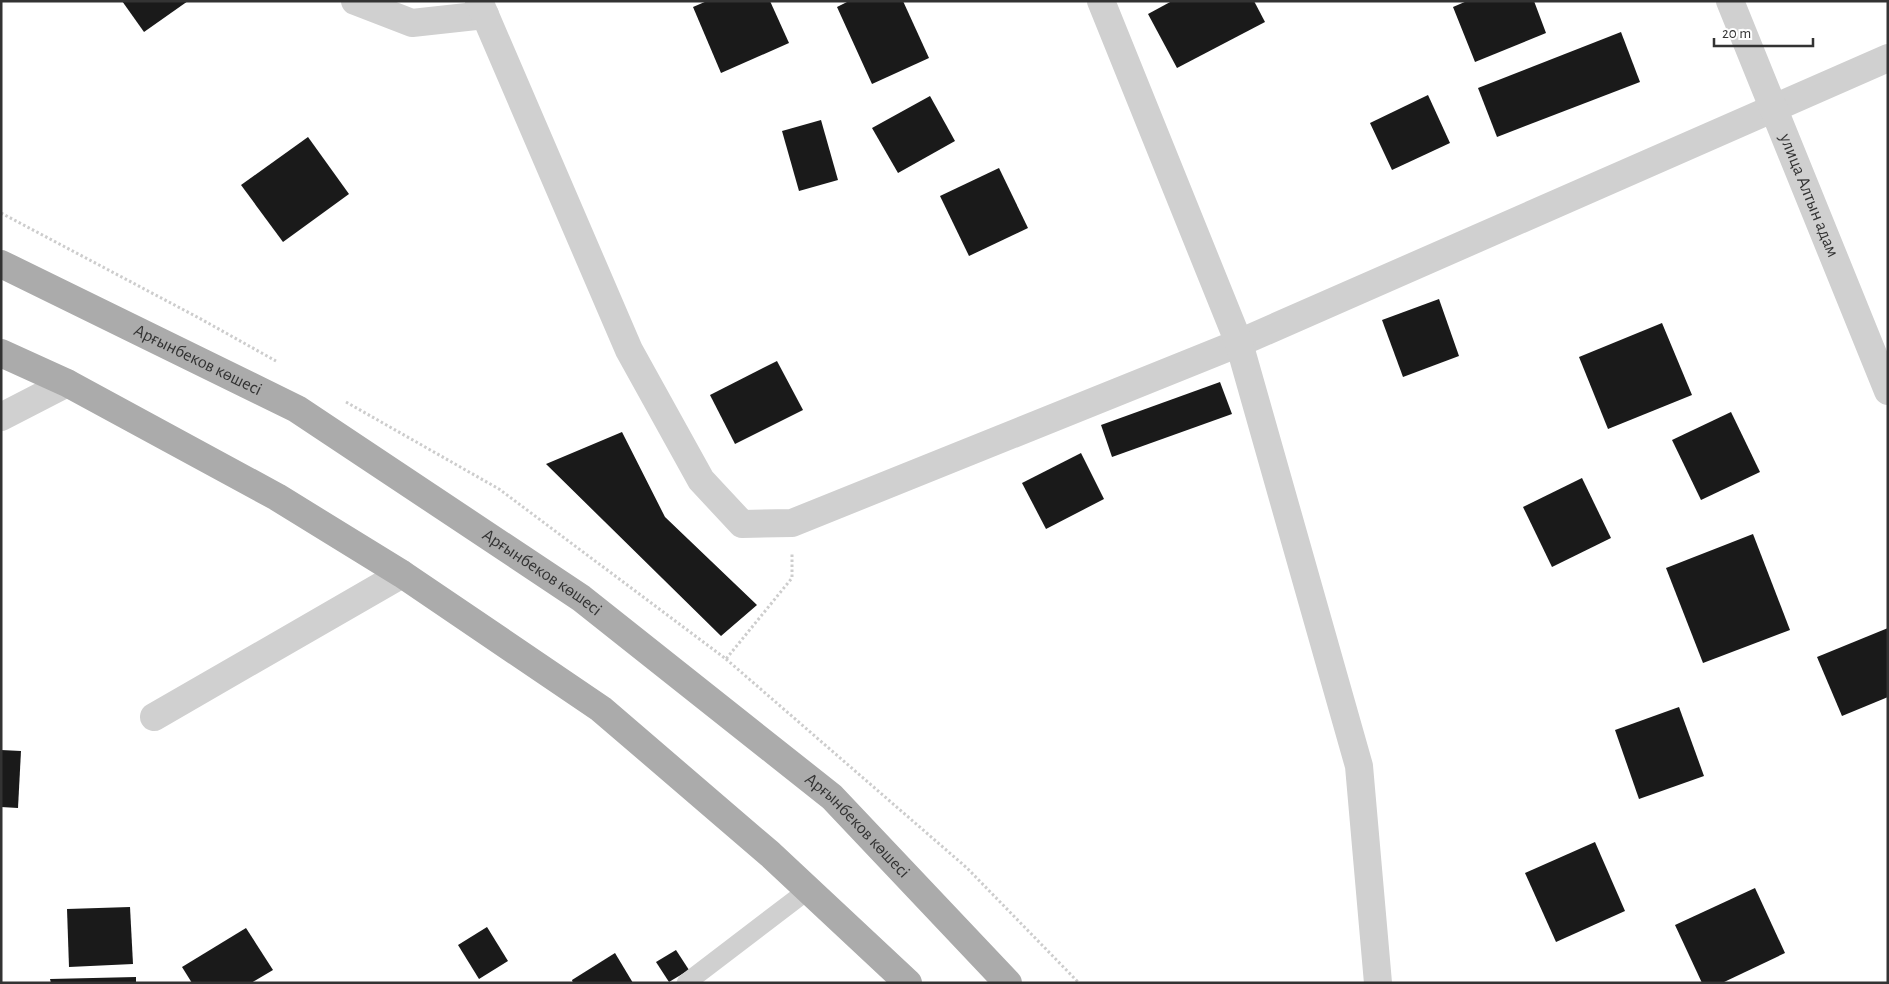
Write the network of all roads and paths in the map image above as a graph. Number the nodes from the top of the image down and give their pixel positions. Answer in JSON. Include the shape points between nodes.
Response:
{"nodes":[{"id":1,"x":355,"y":1,"type":"edge"},
{"id":2,"x":1101,"y":1,"type":"edge"},
{"id":3,"x":1730,"y":1,"type":"edge"},
{"id":4,"x":482,"y":8,"type":"edge"},
{"id":5,"x":1888,"y":58,"type":"edge"},
{"id":6,"x":1774,"y":108,"type":"junction"},
{"id":7,"x":1,"y":213,"type":"edge"},
{"id":8,"x":1,"y":264,"type":"edge"},
{"id":9,"x":1239,"y":343,"type":"junction"},
{"id":10,"x":1,"y":353,"type":"edge"},
{"id":11,"x":277,"y":362,"type":"dead end"},
{"id":12,"x":67,"y":383,"type":"junction"},
{"id":13,"x":1888,"y":391,"type":"edge"},
{"id":14,"x":345,"y":401,"type":"dead end"},
{"id":15,"x":1,"y":416,"type":"edge"},
{"id":16,"x":792,"y":523,"type":"junction"},
{"id":17,"x":402,"y":574,"type":"junction"},
{"id":18,"x":726,"y":659,"type":"junction"},
{"id":19,"x":154,"y":717,"type":"dead end"},
{"id":20,"x":808,"y":890,"type":"junction"},
{"id":21,"x":686,"y":983,"type":"edge"},
{"id":22,"x":908,"y":983,"type":"edge"},
{"id":23,"x":1008,"y":983,"type":"edge"},
{"id":24,"x":1079,"y":983,"type":"edge"},
{"id":25,"x":1378,"y":983,"type":"edge"}],
"edges":[{"from":1,"to":4,"type":"street","via":[[412,23]]},
{"from":2,"to":9,"type":"street"},
{"from":3,"to":6,"type":"street","name":"улица Алтын адам"},
{"from":4,"to":16,"type":"street","via":[[629,350],[701,480],[742,524]]},
{"from":5,"to":6,"type":"street"},
{"from":6,"to":9,"type":"street"},
{"from":6,"to":13,"type":"street","name":"улица Алтын адам"},
{"from":7,"to":11,"type":"path"},
{"from":8,"to":23,"type":"main road","name":"Арғынбеков көшесі","via":[[297,409],[582,598],[832,797]]},
{"from":9,"to":16,"type":"street"},
{"from":9,"to":25,"type":"street","via":[[1359,766]]},
{"from":10,"to":12,"type":"main road"},
{"from":12,"to":15,"type":"street"},
{"from":12,"to":17,"type":"main road","via":[[277,497]]},
{"from":14,"to":18,"type":"path","via":[[499,489]]},
{"from":16,"to":18,"type":"path","via":[[792,578]]},
{"from":17,"to":19,"type":"street"},
{"from":17,"to":20,"type":"main road","via":[[601,709]]},
{"from":18,"to":24,"type":"path","via":[[967,868]]},
{"from":20,"to":21,"type":"lane"},
{"from":20,"to":22,"type":"main road"}]}
